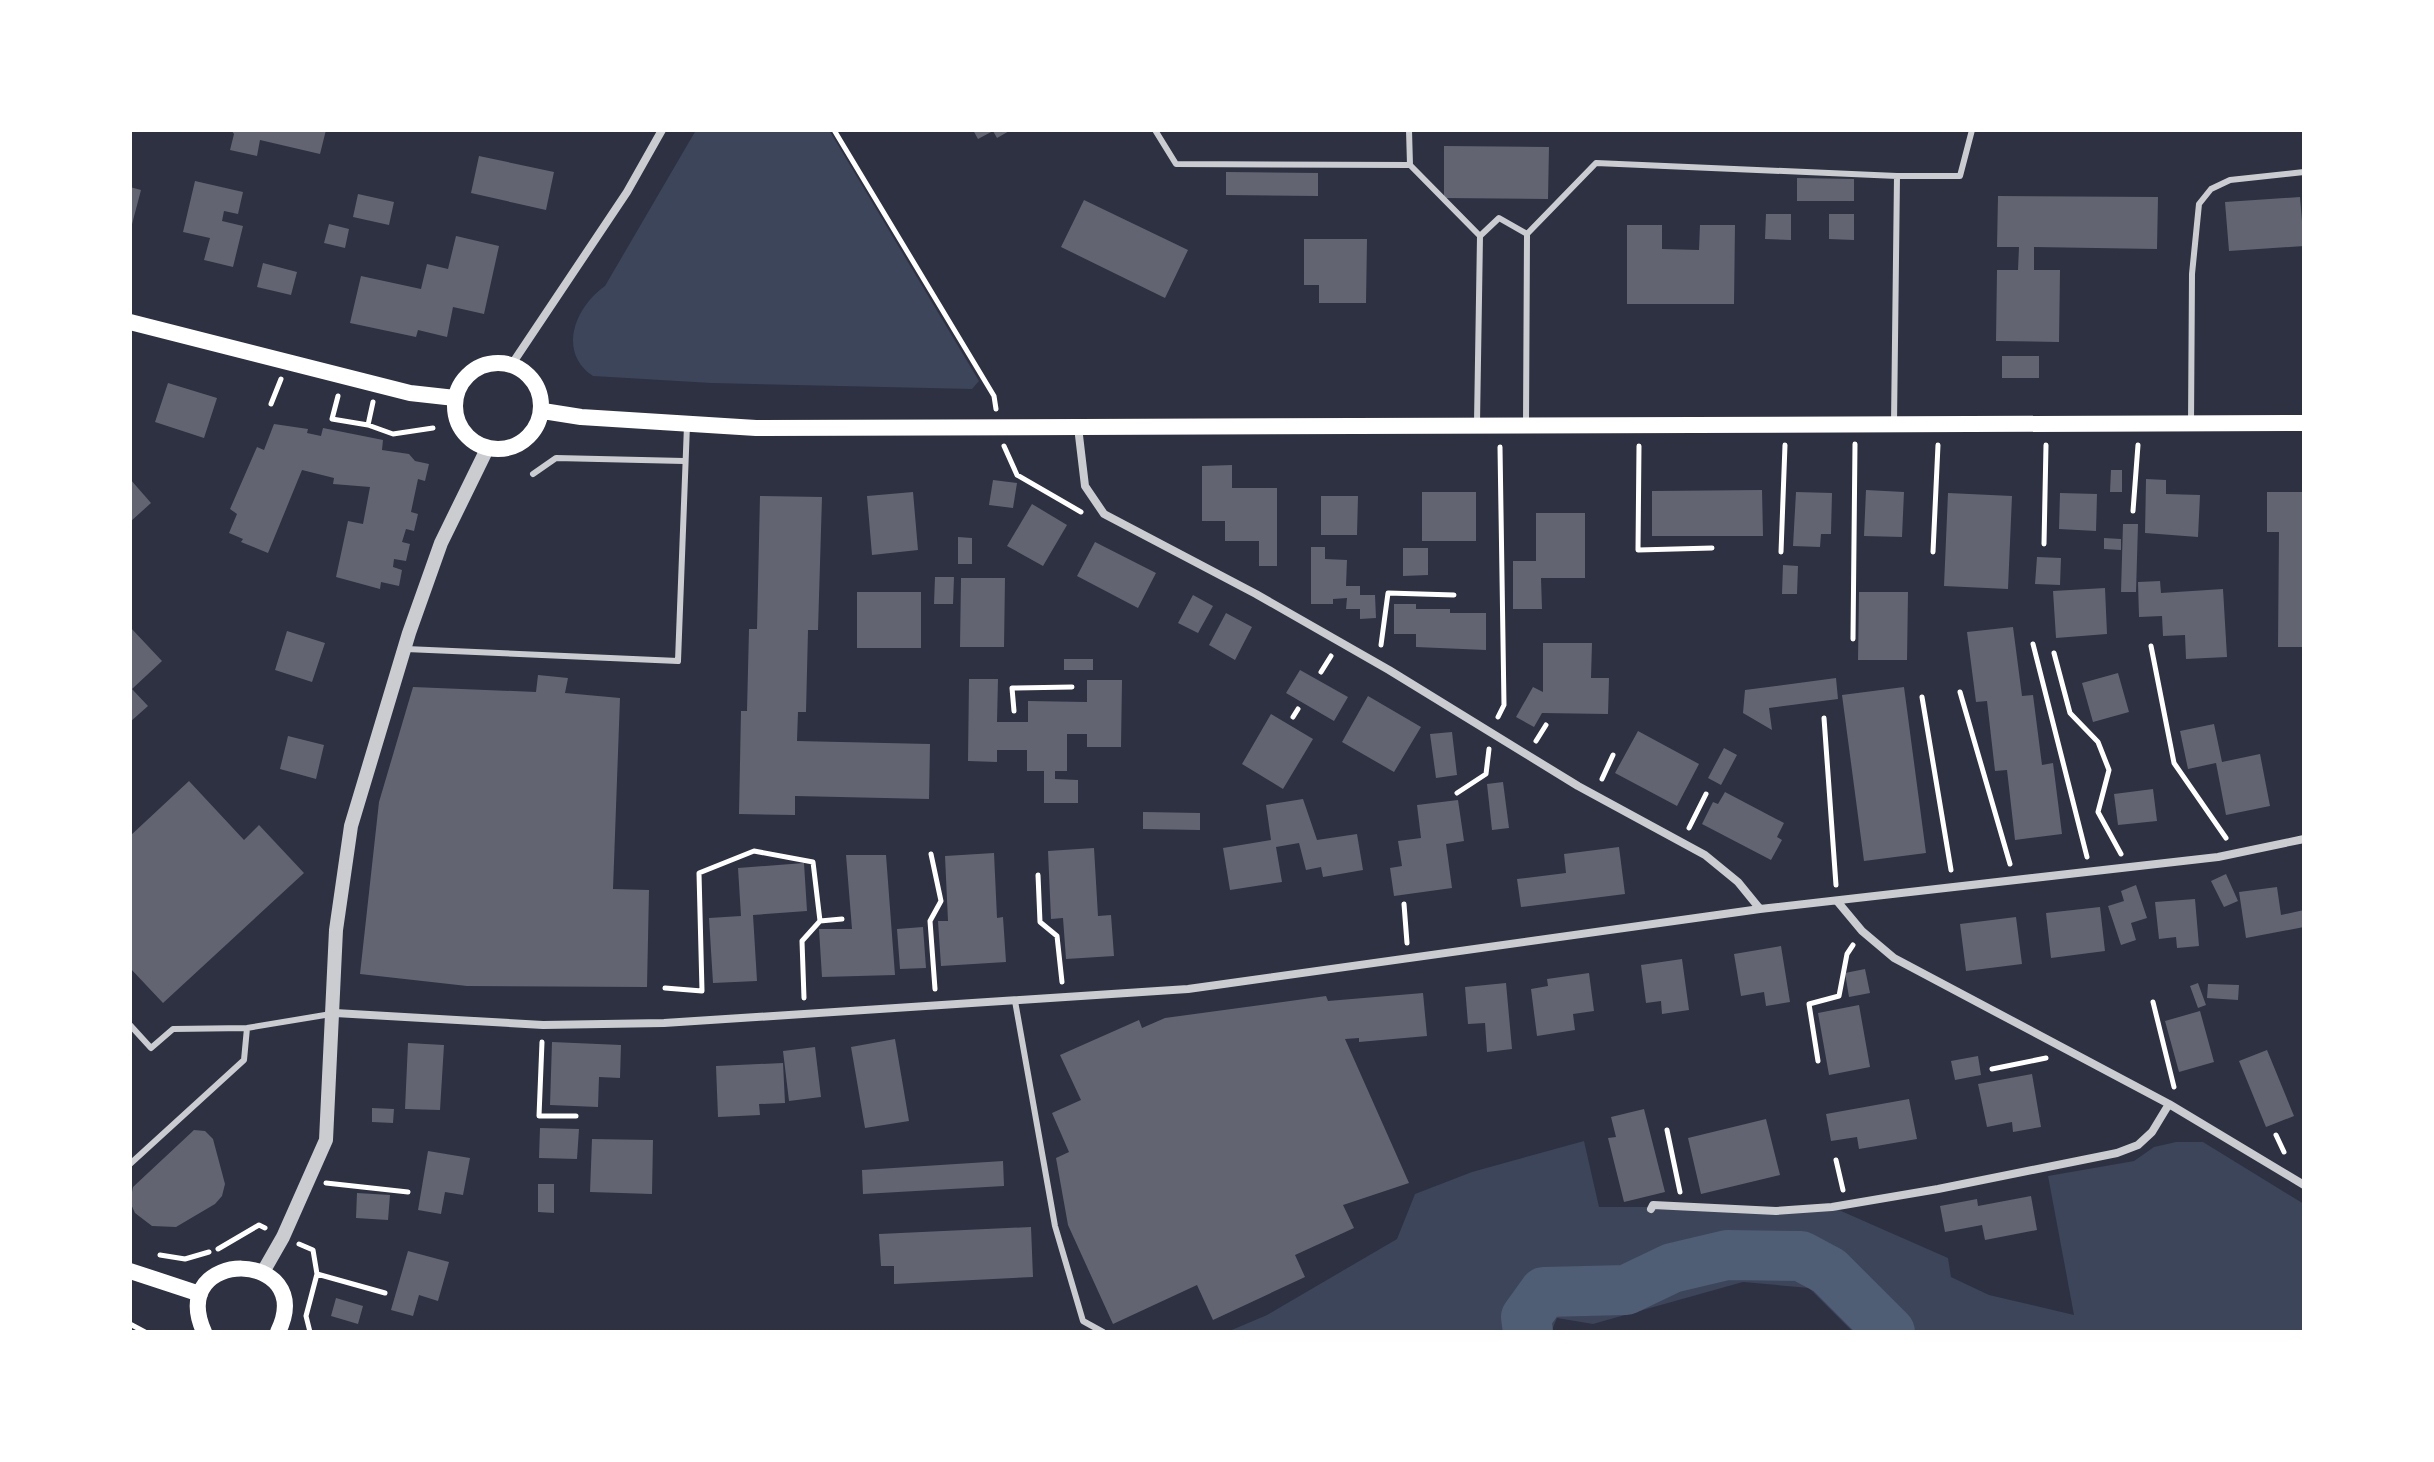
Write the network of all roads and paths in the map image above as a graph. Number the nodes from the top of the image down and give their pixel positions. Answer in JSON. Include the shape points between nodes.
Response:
{"nodes":[{"id":1,"x":662,"y":130,"type":"edge"},
{"id":2,"x":834,"y":130,"type":"edge"},
{"id":3,"x":1155,"y":130,"type":"edge"},
{"id":4,"x":1409,"y":130,"type":"edge"},
{"id":5,"x":1972,"y":130,"type":"edge"},
{"id":6,"x":1410,"y":165,"type":"junction"},
{"id":7,"x":2304,"y":172,"type":"edge"},
{"id":8,"x":1897,"y":176,"type":"junction"},
{"id":9,"x":1527,"y":234,"type":"junction"},
{"id":10,"x":1480,"y":236,"type":"junction"},
{"id":11,"x":130,"y":322,"type":"edge"},
{"id":12,"x":512,"y":364,"type":"junction"},
{"id":13,"x":455,"y":398,"type":"junction"},
{"id":14,"x":543,"y":411,"type":"junction"},
{"id":15,"x":332,"y":419,"type":"dead end"},
{"id":16,"x":1477,"y":423,"type":"junction"},
{"id":17,"x":1526,"y":423,"type":"junction"},
{"id":18,"x":1637,"y":423,"type":"junction"},
{"id":19,"x":2046,"y":423,"type":"junction"},
{"id":20,"x":2139,"y":423,"type":"junction"},
{"id":21,"x":2191,"y":423,"type":"junction"},
{"id":22,"x":2304,"y":423,"type":"edge"},
{"id":23,"x":1785,"y":424,"type":"junction"},
{"id":24,"x":1855,"y":424,"type":"junction"},
{"id":25,"x":1894,"y":424,"type":"junction"},
{"id":26,"x":1937,"y":424,"type":"junction"},
{"id":27,"x":687,"y":425,"type":"junction"},
{"id":28,"x":1000,"y":427,"type":"junction"},
{"id":29,"x":1078,"y":427,"type":"junction"},
{"id":30,"x":433,"y":428,"type":"dead end"},
{"id":31,"x":1500,"y":447,"type":"dead end"},
{"id":32,"x":487,"y":449,"type":"junction"},
{"id":33,"x":684,"y":461,"type":"junction"},
{"id":34,"x":533,"y":474,"type":"dead end"},
{"id":35,"x":2133,"y":511,"type":"dead end"},
{"id":36,"x":1104,"y":514,"type":"junction"},
{"id":37,"x":2044,"y":544,"type":"dead end"},
{"id":38,"x":1712,"y":548,"type":"dead end"},
{"id":39,"x":1781,"y":552,"type":"dead end"},
{"id":40,"x":1933,"y":552,"type":"dead end"},
{"id":41,"x":1454,"y":595,"type":"dead end"},
{"id":42,"x":1853,"y":639,"type":"dead end"},
{"id":43,"x":2033,"y":644,"type":"dead end"},
{"id":44,"x":2151,"y":646,"type":"dead end"},
{"id":45,"x":405,"y":649,"type":"junction"},
{"id":46,"x":2054,"y":653,"type":"dead end"},
{"id":47,"x":1379,"y":664,"type":"junction"},
{"id":48,"x":1072,"y":687,"type":"dead end"},
{"id":49,"x":1960,"y":692,"type":"dead end"},
{"id":50,"x":1922,"y":697,"type":"dead end"},
{"id":51,"x":1298,"y":709,"type":"dead end"},
{"id":52,"x":1014,"y":711,"type":"dead end"},
{"id":53,"x":1293,"y":717,"type":"dead end"},
{"id":54,"x":1824,"y":718,"type":"dead end"},
{"id":55,"x":1490,"y":734,"type":"junction"},
{"id":56,"x":1613,"y":755,"type":"dead end"},
{"id":57,"x":1457,"y":793,"type":"dead end"},
{"id":58,"x":1706,"y":794,"type":"dead end"},
{"id":59,"x":1594,"y":795,"type":"junction"},
{"id":60,"x":2304,"y":839,"type":"edge"},
{"id":61,"x":1682,"y":842,"type":"junction"},
{"id":62,"x":2237,"y":853,"type":"junction"},
{"id":63,"x":931,"y":854,"type":"dead end"},
{"id":64,"x":2128,"y":868,"type":"junction"},
{"id":65,"x":2091,"y":872,"type":"junction"},
{"id":66,"x":1038,"y":875,"type":"dead end"},
{"id":67,"x":2015,"y":881,"type":"junction"},
{"id":68,"x":1954,"y":888,"type":"junction"},
{"id":69,"x":1837,"y":901,"type":"junction"},
{"id":70,"x":1404,"y":904,"type":"dead end"},
{"id":71,"x":1760,"y":909,"type":"junction"},
{"id":72,"x":842,"y":919,"type":"dead end"},
{"id":73,"x":820,"y":921,"type":"junction"},
{"id":74,"x":1862,"y":931,"type":"junction"},
{"id":75,"x":1408,"y":957,"type":"junction"},
{"id":76,"x":665,"y":988,"type":"dead end"},
{"id":77,"x":1063,"y":998,"type":"junction"},
{"id":78,"x":1015,"y":1001,"type":"junction"},
{"id":79,"x":2153,"y":1002,"type":"dead end"},
{"id":80,"x":937,"y":1007,"type":"junction"},
{"id":81,"x":335,"y":1013,"type":"junction"},
{"id":82,"x":805,"y":1015,"type":"junction"},
{"id":83,"x":130,"y":1025,"type":"edge"},
{"id":84,"x":543,"y":1025,"type":"junction"},
{"id":85,"x":247,"y":1028,"type":"junction"},
{"id":86,"x":2072,"y":1053,"type":"junction"},
{"id":87,"x":1818,"y":1061,"type":"dead end"},
{"id":88,"x":1992,"y":1069,"type":"dead end"},
{"id":89,"x":2169,"y":1104,"type":"junction"},
{"id":90,"x":2180,"y":1111,"type":"junction"},
{"id":91,"x":576,"y":1116,"type":"dead end"},
{"id":92,"x":1667,"y":1130,"type":"dead end"},
{"id":93,"x":1836,"y":1160,"type":"dead end"},
{"id":94,"x":130,"y":1164,"type":"edge"},
{"id":95,"x":309,"y":1181,"type":"junction"},
{"id":96,"x":2304,"y":1185,"type":"edge"},
{"id":97,"x":408,"y":1192,"type":"dead end"},
{"id":98,"x":1847,"y":1205,"type":"junction"},
{"id":99,"x":1683,"y":1208,"type":"junction"},
{"id":100,"x":1651,"y":1209,"type":"dead end"},
{"id":101,"x":259,"y":1225,"type":"dead end"},
{"id":102,"x":313,"y":1250,"type":"dead end"},
{"id":103,"x":170,"y":1258,"type":"dead end"},
{"id":104,"x":130,"y":1271,"type":"edge"},
{"id":105,"x":263,"y":1272,"type":"junction"},
{"id":106,"x":317,"y":1274,"type":"junction"},
{"id":107,"x":385,"y":1293,"type":"dead end"},
{"id":108,"x":200,"y":1294,"type":"junction"},
{"id":109,"x":130,"y":1324,"type":"edge"},
{"id":110,"x":145,"y":1332,"type":"edge"},
{"id":111,"x":204,"y":1332,"type":"edge"},
{"id":112,"x":278,"y":1332,"type":"edge"},
{"id":113,"x":310,"y":1332,"type":"edge"},
{"id":114,"x":1103,"y":1332,"type":"edge"}],
"edges":[{"from":1,"to":12,"type":"street"},
{"from":2,"to":28,"type":"path","via":[[994,396]]},
{"from":3,"to":6,"type":"lane","via":[[1176,164]]},
{"from":4,"to":6,"type":"lane"},
{"from":5,"to":8,"type":"lane","via":[[1960,176]]},
{"from":6,"to":10,"type":"lane"},
{"from":7,"to":21,"type":"lane","via":[[2230,180],[2211,189],[2199,204],[2192,274]]},
{"from":8,"to":9,"type":"lane","via":[[1596,163]]},
{"from":8,"to":25,"type":"lane"},
{"from":9,"to":10,"type":"lane","via":[[1499,218]]},
{"from":9,"to":17,"type":"lane"},
{"from":10,"to":16,"type":"lane"},
{"from":11,"to":13,"type":"main road","via":[[410,393]]},
{"from":12,"to":13,"type":"main road","via":[[476,368]]},
{"from":12,"to":14,"type":"main road","via":[[535,384]]},
{"from":13,"to":32,"type":"main road","via":[[460,428]]},
{"from":14,"to":27,"type":"main road"},
{"from":14,"to":32,"type":"main road","via":[[520,444]]},
{"from":15,"to":30,"type":"path","via":[[393,434]]},
{"from":16,"to":17,"type":"main road"},
{"from":16,"to":29,"type":"main road"},
{"from":17,"to":18,"type":"main road"},
{"from":18,"to":23,"type":"main road"},
{"from":18,"to":38,"type":"path","via":[[1638,550]]},
{"from":19,"to":20,"type":"main road"},
{"from":19,"to":26,"type":"main road"},
{"from":19,"to":37,"type":"path"},
{"from":20,"to":21,"type":"main road"},
{"from":20,"to":35,"type":"path"},
{"from":21,"to":22,"type":"main road"},
{"from":23,"to":24,"type":"main road"},
{"from":23,"to":39,"type":"path"},
{"from":24,"to":25,"type":"main road"},
{"from":24,"to":42,"type":"path"},
{"from":25,"to":26,"type":"main road"},
{"from":26,"to":40,"type":"path"},
{"from":27,"to":28,"type":"main road"},
{"from":27,"to":33,"type":"lane"},
{"from":28,"to":29,"type":"main road"},
{"from":28,"to":36,"type":"path","via":[[1017,475],[1082,512]]},
{"from":29,"to":36,"type":"street","via":[[1085,486]]},
{"from":31,"to":55,"type":"path","via":[[1504,705]]},
{"from":32,"to":45,"type":"street","via":[[441,543]]},
{"from":33,"to":34,"type":"lane","via":[[556,458]]},
{"from":33,"to":45,"type":"lane","via":[[678,661]]},
{"from":36,"to":47,"type":"street"},
{"from":41,"to":47,"type":"path","via":[[1388,593]]},
{"from":43,"to":65,"type":"path"},
{"from":44,"to":62,"type":"path","via":[[2174,763]]},
{"from":45,"to":81,"type":"street","via":[[351,826],[336,930]]},
{"from":46,"to":64,"type":"path","via":[[2070,713],[2098,742],[2109,770],[2098,812]]},
{"from":47,"to":55,"type":"street"},
{"from":48,"to":52,"type":"path","via":[[1012,688]]},
{"from":49,"to":67,"type":"path"},
{"from":50,"to":68,"type":"path"},
{"from":51,"to":53,"type":"path"},
{"from":54,"to":69,"type":"path"},
{"from":55,"to":57,"type":"path","via":[[1486,774]]},
{"from":55,"to":59,"type":"street"},
{"from":56,"to":59,"type":"path"},
{"from":58,"to":61,"type":"path"},
{"from":59,"to":61,"type":"street"},
{"from":60,"to":62,"type":"street"},
{"from":61,"to":71,"type":"street","via":[[1738,882]]},
{"from":62,"to":64,"type":"street"},
{"from":63,"to":80,"type":"path","via":[[941,901],[930,921]]},
{"from":64,"to":65,"type":"street"},
{"from":65,"to":67,"type":"street"},
{"from":66,"to":77,"type":"path","via":[[1040,922],[1057,936]]},
{"from":67,"to":68,"type":"street"},
{"from":68,"to":69,"type":"street"},
{"from":69,"to":71,"type":"street"},
{"from":69,"to":74,"type":"street"},
{"from":70,"to":75,"type":"path"},
{"from":71,"to":75,"type":"street"},
{"from":72,"to":73,"type":"path"},
{"from":73,"to":76,"type":"path","via":[[813,862],[754,851],[699,873],[702,991]]},
{"from":73,"to":82,"type":"path","via":[[802,941]]},
{"from":74,"to":86,"type":"street","via":[[1894,958]]},
{"from":74,"to":87,"type":"path","via":[[1847,954],[1839,996],[1809,1004]]},
{"from":75,"to":77,"type":"street","via":[[1188,989]]},
{"from":77,"to":78,"type":"street"},
{"from":78,"to":80,"type":"street"},
{"from":78,"to":114,"type":"lane","via":[[1055,1226],[1083,1321]]},
{"from":79,"to":90,"type":"path"},
{"from":80,"to":82,"type":"street"},
{"from":81,"to":84,"type":"street"},
{"from":81,"to":85,"type":"lane"},
{"from":81,"to":95,"type":"street","via":[[327,1133]]},
{"from":82,"to":84,"type":"street"},
{"from":83,"to":85,"type":"lane","via":[[151,1048],[173,1029]]},
{"from":84,"to":91,"type":"path","via":[[539,1116]]},
{"from":85,"to":94,"type":"lane","via":[[244,1060]]},
{"from":86,"to":88,"type":"path"},
{"from":86,"to":89,"type":"street"},
{"from":89,"to":90,"type":"street"},
{"from":89,"to":98,"type":"street","via":[[2152,1132],[2117,1153]]},
{"from":90,"to":96,"type":"street"},
{"from":92,"to":99,"type":"path"},
{"from":93,"to":98,"type":"path"},
{"from":95,"to":97,"type":"path"},
{"from":95,"to":105,"type":"street"},
{"from":98,"to":99,"type":"street","via":[[1776,1211]]},
{"from":99,"to":100,"type":"street"},
{"from":101,"to":103,"type":"path","via":[[213,1251]]},
{"from":102,"to":106,"type":"path"},
{"from":104,"to":108,"type":"main road"},
{"from":105,"to":108,"type":"main road","via":[[234,1267],[217,1273]]},
{"from":105,"to":112,"type":"main road","via":[[283,1299]]},
{"from":106,"to":107,"type":"path"},
{"from":106,"to":113,"type":"path","via":[[306,1316]]},
{"from":108,"to":111,"type":"main road"},
{"from":109,"to":110,"type":"path"}]}
